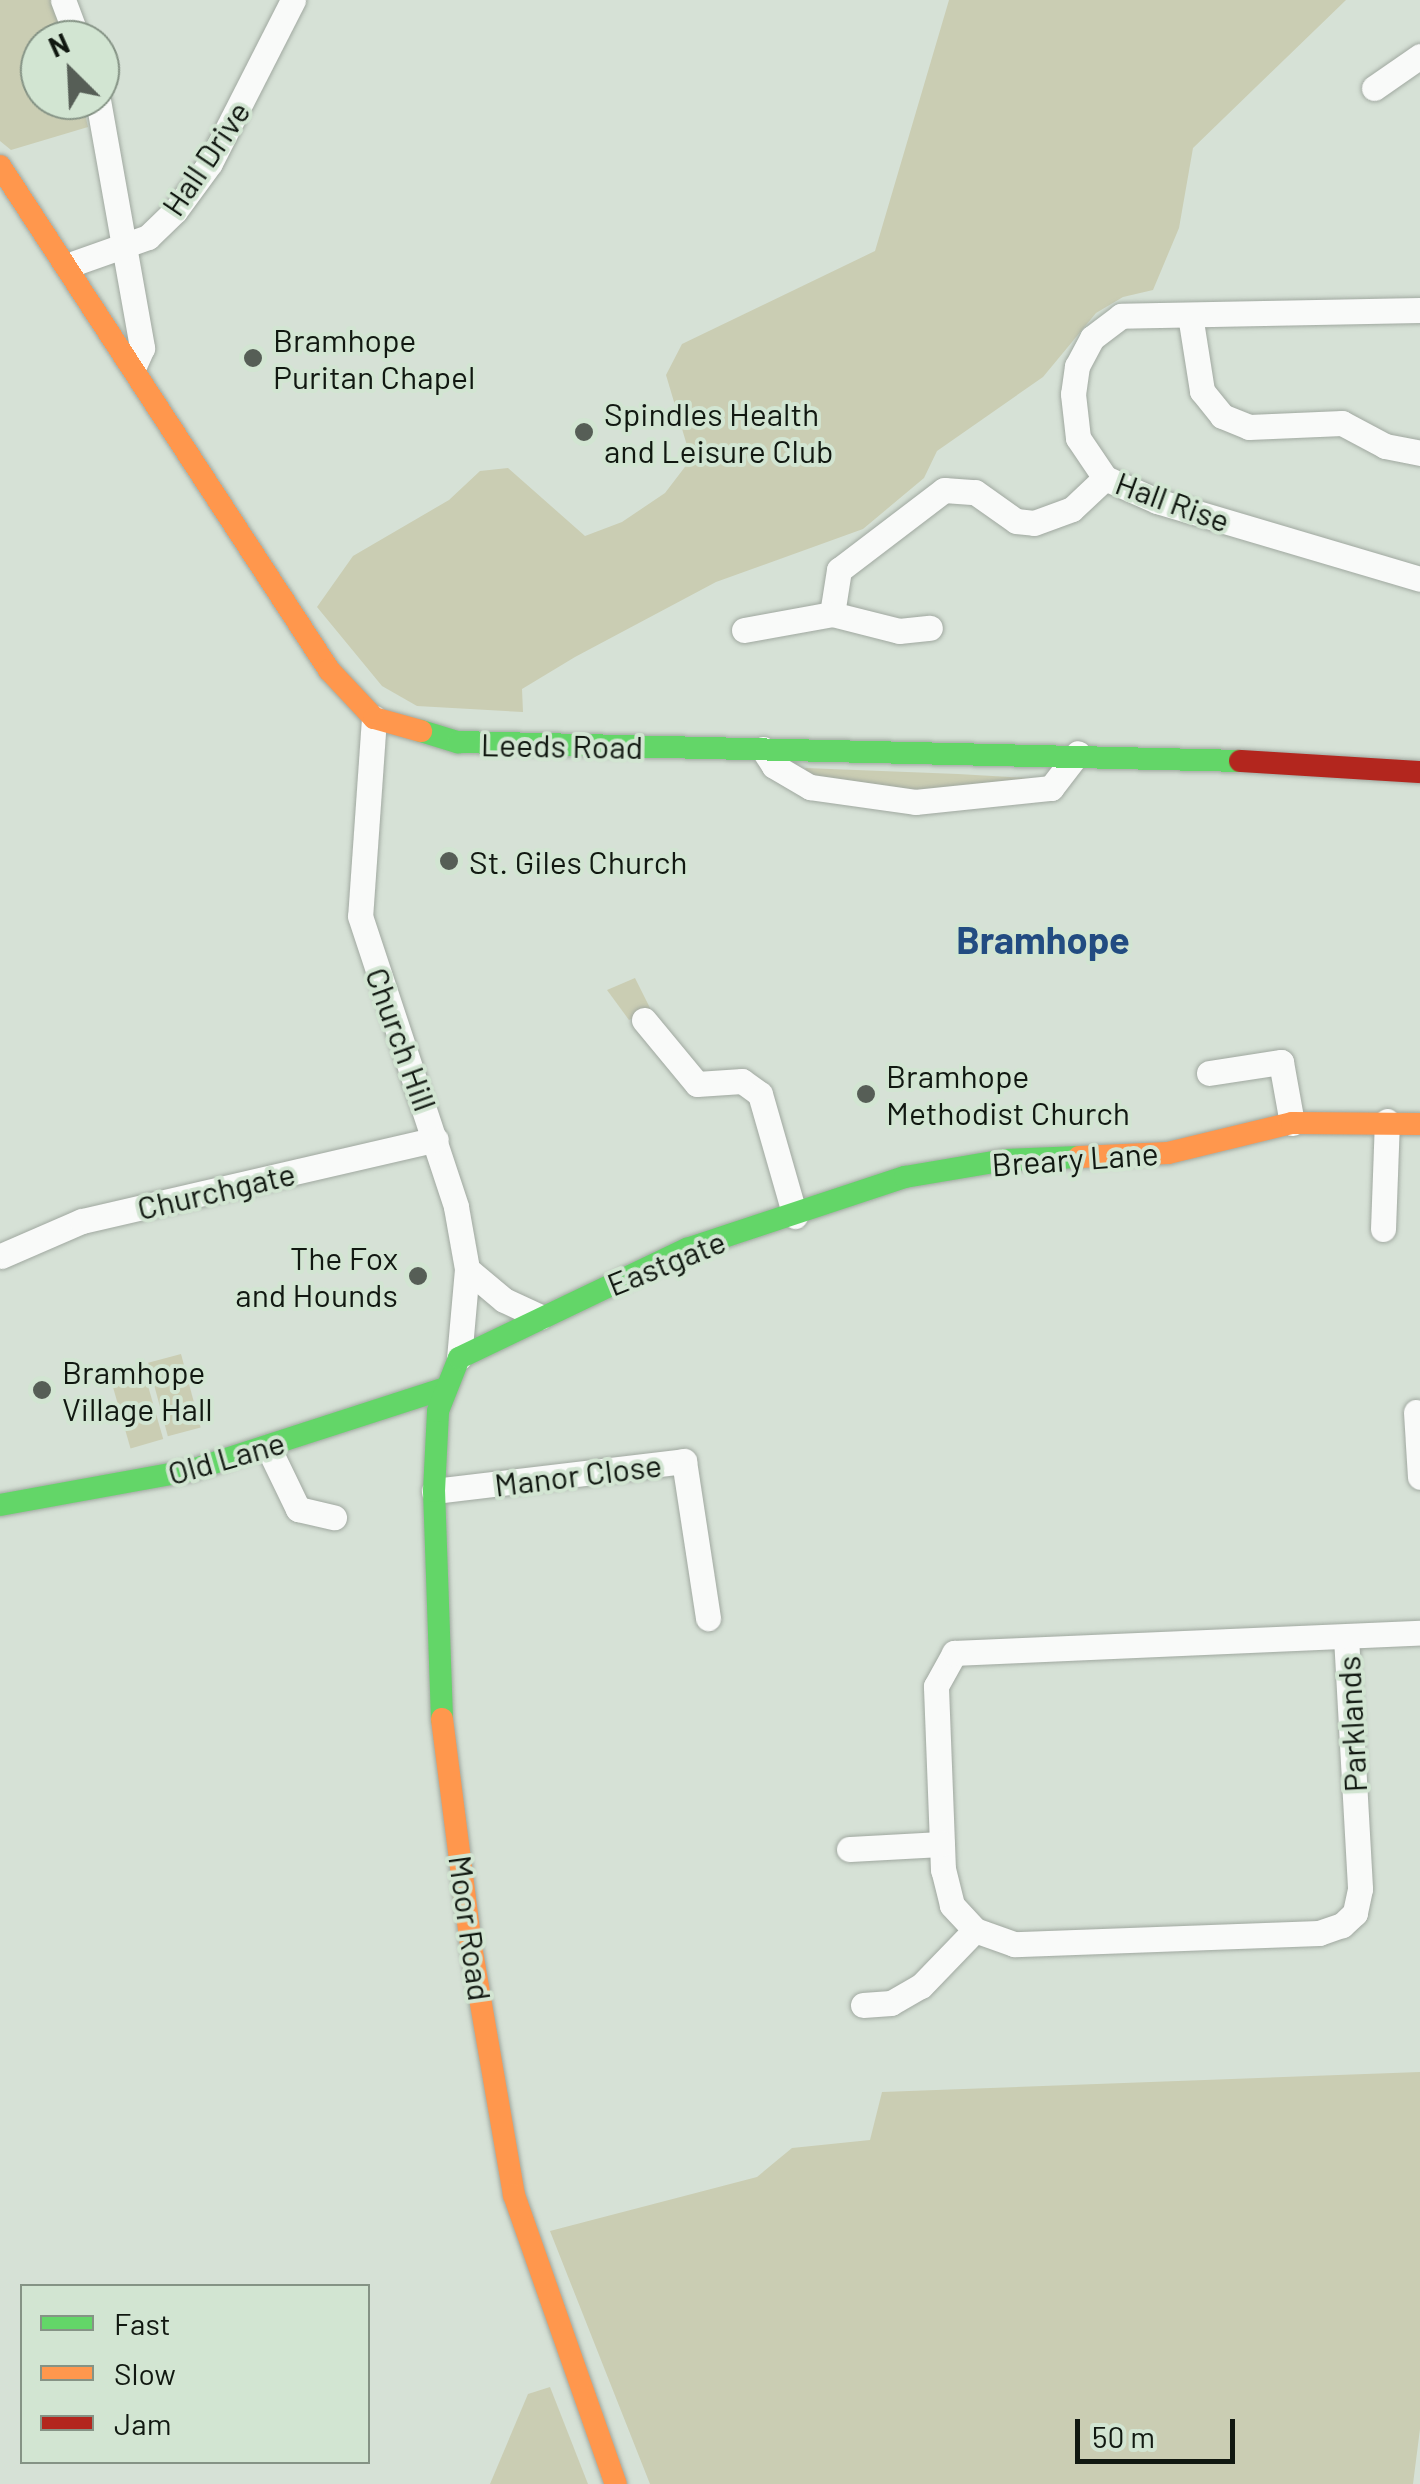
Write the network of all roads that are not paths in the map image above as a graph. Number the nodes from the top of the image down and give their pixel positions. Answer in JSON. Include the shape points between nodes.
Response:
{"nodes":[{"id":1,"x":292,"y":0,"type":"edge"},
{"id":2,"x":1420,"y":56,"type":"edge"},
{"id":3,"x":1374,"y":88,"type":"dead end"},
{"id":4,"x":102,"y":120,"type":"edge"},
{"id":5,"x":0,"y":166,"type":"edge"},
{"id":6,"x":125,"y":248,"type":"junction"},
{"id":7,"x":70,"y":265,"type":"junction"},
{"id":8,"x":1420,"y":310,"type":"edge"},
{"id":9,"x":1190,"y":315,"type":"junction"},
{"id":10,"x":134,"y":366,"type":"junction"},
{"id":11,"x":1420,"y":453,"type":"edge"},
{"id":12,"x":1105,"y":478,"type":"junction"},
{"id":13,"x":1420,"y":579,"type":"edge"},
{"id":14,"x":832,"y":614,"type":"junction"},
{"id":15,"x":930,"y":628,"type":"dead end"},
{"id":16,"x":744,"y":630,"type":"dead end"},
{"id":17,"x":374,"y":718,"type":"junction"},
{"id":18,"x":763,"y":749,"type":"junction"},
{"id":19,"x":1078,"y":753,"type":"junction"},
{"id":20,"x":1420,"y":772,"type":"edge"},
{"id":21,"x":644,"y":1020,"type":"dead end"},
{"id":22,"x":1209,"y":1073,"type":"dead end"},
{"id":23,"x":1387,"y":1121,"type":"junction"},
{"id":24,"x":1292,"y":1123,"type":"junction"},
{"id":25,"x":1420,"y":1124,"type":"edge"},
{"id":26,"x":436,"y":1139,"type":"junction"},
{"id":27,"x":795,"y":1216,"type":"junction"},
{"id":28,"x":1382,"y":1229,"type":"dead end"},
{"id":29,"x":1,"y":1256,"type":"edge"},
{"id":30,"x":467,"y":1268,"type":"junction"},
{"id":31,"x":540,"y":1317,"type":"junction"},
{"id":32,"x":459,"y":1358,"type":"junction"},
{"id":33,"x":446,"y":1388,"type":"junction"},
{"id":34,"x":1416,"y":1412,"type":"dead end"},
{"id":35,"x":268,"y":1447,"type":"junction"},
{"id":36,"x":1420,"y":1478,"type":"edge"},
{"id":37,"x":434,"y":1491,"type":"junction"},
{"id":38,"x":0,"y":1504,"type":"edge"},
{"id":39,"x":334,"y":1517,"type":"dead end"},
{"id":40,"x":708,"y":1618,"type":"dead end"},
{"id":41,"x":1420,"y":1633,"type":"edge"},
{"id":42,"x":1346,"y":1637,"type":"junction"},
{"id":43,"x":942,"y":1844,"type":"junction"},
{"id":44,"x":849,"y":1850,"type":"dead end"},
{"id":45,"x":974,"y":1930,"type":"junction"},
{"id":46,"x":862,"y":2006,"type":"dead end"},
{"id":47,"x":616,"y":2484,"type":"edge"}],
"edges":[{"from":1,"to":6,"type":"street","name":"Hall Drive","via":[[210,162],[176,211]]},
{"from":2,"to":3,"type":"street"},
{"from":4,"to":6,"type":"street"},
{"from":5,"to":7,"type":"main road"},
{"from":6,"to":7,"type":"street","name":"Hall Drive"},
{"from":6,"to":10,"type":"street","via":[[142,348]]},
{"from":7,"to":10,"type":"main road"},
{"from":8,"to":9,"type":"street","name":"Hall Rise"},
{"from":9,"to":11,"type":"street","via":[[1202,392],[1222,416],[1249,428],[1342,423],[1385,446]]},
{"from":9,"to":12,"type":"street","name":"Hall Rise","via":[[1122,316],[1092,338],[1077,366],[1078,438]]},
{"from":10,"to":17,"type":"main road","via":[[329,670]]},
{"from":12,"to":13,"type":"street","name":"Hall Rise","via":[[1157,501]]},
{"from":12,"to":14,"type":"street","via":[[1072,508],[1034,523],[1016,521],[975,492],[944,490],[838,570]]},
{"from":14,"to":15,"type":"street","via":[[899,631]]},
{"from":14,"to":16,"type":"street"},
{"from":17,"to":18,"type":"main road","name":"Leeds Road","via":[[458,742]]},
{"from":17,"to":26,"type":"street","name":"Church Hill","via":[[360,916]]},
{"from":18,"to":19,"type":"main road","name":"Leeds Road"},
{"from":18,"to":19,"type":"street","via":[[774,766],[810,787],[915,802],[1051,788]]},
{"from":19,"to":20,"type":"main road","name":"Leeds Road"},
{"from":21,"to":27,"type":"street","via":[[697,1084],[742,1081],[760,1094]]},
{"from":22,"to":24,"type":"street","via":[[1282,1062]]},
{"from":23,"to":24,"type":"main road","name":"Breary Lane"},
{"from":23,"to":25,"type":"main road","name":"Breary Lane"},
{"from":23,"to":28,"type":"street"},
{"from":24,"to":27,"type":"main road","name":"Breary Lane","via":[[1168,1153],[1005,1160],[906,1177]]},
{"from":26,"to":29,"type":"street","name":"Churchgate","via":[[82,1220]]},
{"from":26,"to":30,"type":"street","name":"Church Hill"},
{"from":27,"to":31,"type":"main road","name":"Eastgate","via":[[687,1249]]},
{"from":30,"to":31,"type":"street","via":[[504,1300]]},
{"from":30,"to":32,"type":"street","name":"Church Hill"},
{"from":31,"to":32,"type":"main road","name":"Eastgate"},
{"from":32,"to":33,"type":"main road","name":"Moor Road"},
{"from":33,"to":35,"type":"main road","name":"Old Lane"},
{"from":33,"to":37,"type":"main road","name":"Moor Road"},
{"from":34,"to":36,"type":"street"},
{"from":35,"to":38,"type":"main road","name":"Old Lane","via":[[160,1477]]},
{"from":35,"to":39,"type":"street","via":[[298,1509]]},
{"from":37,"to":40,"type":"street","name":"Manor Close","via":[[684,1461]]},
{"from":37,"to":47,"type":"main road","name":"Moor Road","via":[[441,1710],[514,2195]]},
{"from":41,"to":42,"type":"street"},
{"from":42,"to":43,"type":"street","name":"Parklands","via":[[954,1654],[936,1686]]},
{"from":42,"to":45,"type":"street","name":"Parklands","via":[[1360,1889],[1355,1913],[1342,1925],[1318,1932],[1014,1944]]},
{"from":43,"to":44,"type":"street"},
{"from":43,"to":45,"type":"street","name":"Parklands","via":[[952,1904]]},
{"from":45,"to":46,"type":"street","via":[[921,1986],[891,2003]]}]}
